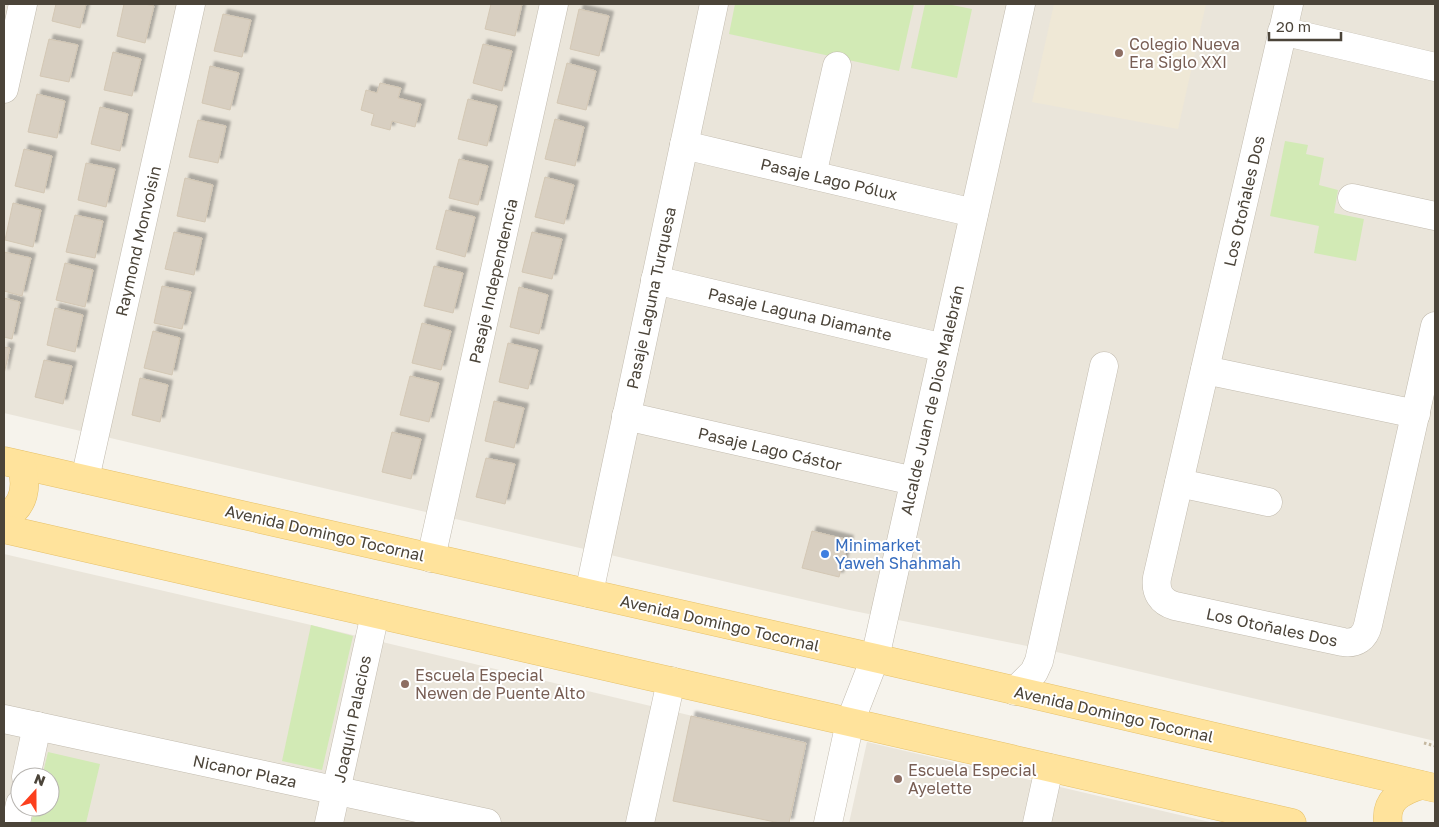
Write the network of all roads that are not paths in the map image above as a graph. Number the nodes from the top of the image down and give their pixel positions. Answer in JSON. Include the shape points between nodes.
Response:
{"nodes":[{"id":1,"x":23,"y":4,"type":"edge"},
{"id":2,"x":191,"y":4,"type":"edge"},
{"id":3,"x":554,"y":4,"type":"edge"},
{"id":4,"x":714,"y":4,"type":"edge"},
{"id":5,"x":1021,"y":4,"type":"edge"},
{"id":6,"x":1288,"y":4,"type":"edge"},
{"id":7,"x":1282,"y":32,"type":"junction"},
{"id":8,"x":837,"y":66,"type":"dead end"},
{"id":9,"x":1435,"y":67,"type":"edge"},
{"id":10,"x":4,"y":89,"type":"edge"},
{"id":11,"x":684,"y":145,"type":"junction"},
{"id":12,"x":812,"y":175,"type":"junction"},
{"id":13,"x":1352,"y":198,"type":"dead end"},
{"id":14,"x":974,"y":213,"type":"junction"},
{"id":15,"x":1435,"y":216,"type":"edge"},
{"id":16,"x":655,"y":280,"type":"junction"},
{"id":17,"x":1435,"y":326,"type":"edge"},
{"id":18,"x":944,"y":348,"type":"junction"},
{"id":19,"x":1104,"y":366,"type":"dead end"},
{"id":20,"x":1205,"y":370,"type":"junction"},
{"id":21,"x":1416,"y":414,"type":"junction"},
{"id":22,"x":626,"y":416,"type":"junction"},
{"id":23,"x":12,"y":463,"type":"edge"},
{"id":24,"x":85,"y":479,"type":"junction"},
{"id":25,"x":914,"y":481,"type":"junction"},
{"id":26,"x":1179,"y":483,"type":"junction"},
{"id":27,"x":1268,"y":502,"type":"dead end"},
{"id":28,"x":4,"y":518,"type":"edge"},
{"id":29,"x":4,"y":529,"type":"edge"},
{"id":30,"x":431,"y":558,"type":"junction"},
{"id":31,"x":589,"y":593,"type":"junction"},
{"id":32,"x":374,"y":614,"type":"junction"},
{"id":33,"x":875,"y":658,"type":"junction"},
{"id":34,"x":671,"y":681,"type":"junction"},
{"id":35,"x":1015,"y":691,"type":"junction"},
{"id":36,"x":4,"y":719,"type":"edge"},
{"id":37,"x":850,"y":722,"type":"junction"},
{"id":38,"x":37,"y":726,"type":"junction"},
{"id":39,"x":28,"y":767,"type":"edge"},
{"id":40,"x":1049,"y":768,"type":"junction"},
{"id":41,"x":1428,"y":787,"type":"edge"},
{"id":42,"x":336,"y":791,"type":"junction"},
{"id":43,"x":1234,"y":817,"type":"edge"},
{"id":44,"x":459,"y":820,"type":"edge"},
{"id":45,"x":329,"y":823,"type":"edge"},
{"id":46,"x":487,"y":823,"type":"edge"},
{"id":47,"x":640,"y":823,"type":"edge"},
{"id":48,"x":828,"y":823,"type":"edge"},
{"id":49,"x":1037,"y":823,"type":"edge"},
{"id":50,"x":1292,"y":823,"type":"edge"},
{"id":51,"x":1388,"y":823,"type":"edge"}],
"edges":[{"from":1,"to":10,"type":"street"},
{"from":2,"to":24,"type":"street","name":"Raymond Monvoisin"},
{"from":3,"to":30,"type":"street","name":"Pasaje Independencia"},
{"from":4,"to":11,"type":"street","name":"Pasaje Laguna Turquesa"},
{"from":5,"to":14,"type":"street","name":"Alcalde Juan de Dios Malebrán"},
{"from":6,"to":7,"type":"street","name":"Los Otoñales Dos"},
{"from":7,"to":9,"type":"street"},
{"from":7,"to":20,"type":"street","name":"Los Otoñales Dos"},
{"from":8,"to":12,"type":"street"},
{"from":11,"to":12,"type":"street","name":"Pasaje Lago Pólux"},
{"from":11,"to":16,"type":"street","name":"Pasaje Laguna Turquesa"},
{"from":12,"to":14,"type":"street","name":"Pasaje Lago Pólux"},
{"from":13,"to":15,"type":"street"},
{"from":14,"to":18,"type":"street","name":"Alcalde Juan de Dios Malebrán"},
{"from":16,"to":18,"type":"street","name":"Pasaje Laguna Diamante"},
{"from":16,"to":22,"type":"street","name":"Pasaje Laguna Turquesa"},
{"from":17,"to":21,"type":"street","name":"Los Otoñales Dos"},
{"from":18,"to":25,"type":"street","name":"Alcalde Juan de Dios Malebrán"},
{"from":19,"to":35,"type":"street","via":[[1039,661],[1034,672]]},
{"from":20,"to":21,"type":"street"},
{"from":20,"to":26,"type":"street","name":"Los Otoñales Dos"},
{"from":21,"to":26,"type":"street","name":"Los Otoñales Dos","via":[[1368,626],[1364,636],[1354,642],[1194,610],[1163,600],[1157,589],[1157,578]]},
{"from":22,"to":25,"type":"street","name":"Pasaje Lago Cástor"},
{"from":22,"to":31,"type":"street","name":"Pasaje Laguna Turquesa"},
{"from":23,"to":24,"type":"main road","name":"Avenida Domingo Tocornal"},
{"from":23,"to":28,"type":"main road","via":[[24,475],[24,495]]},
{"from":24,"to":30,"type":"main road","name":"Avenida Domingo Tocornal"},
{"from":25,"to":33,"type":"street","name":"Alcalde Juan de Dios Malebrán"},
{"from":26,"to":27,"type":"street"},
{"from":29,"to":32,"type":"main road"},
{"from":30,"to":31,"type":"main road","name":"Avenida Domingo Tocornal"},
{"from":31,"to":33,"type":"main road","name":"Avenida Domingo Tocornal"},
{"from":32,"to":34,"type":"main road"},
{"from":32,"to":42,"type":"street","name":"Joaquín Palacios"},
{"from":33,"to":35,"type":"main road","name":"Avenida Domingo Tocornal"},
{"from":33,"to":37,"type":"street","name":"Alcalde Juan de Dios Malebrán"},
{"from":34,"to":37,"type":"main road"},
{"from":34,"to":47,"type":"street"},
{"from":35,"to":41,"type":"main road","name":"Avenida Domingo Tocornal"},
{"from":36,"to":38,"type":"street","name":"Nicanor Plaza"},
{"from":37,"to":40,"type":"main road"},
{"from":37,"to":48,"type":"street","name":"Alcalde Juan de Dios Malebrán"},
{"from":38,"to":39,"type":"street"},
{"from":38,"to":42,"type":"street","name":"Nicanor Plaza"},
{"from":40,"to":43,"type":"main road"},
{"from":40,"to":49,"type":"street"},
{"from":41,"to":51,"type":"main road","via":[[1403,793],[1391,802],[1387,812]]},
{"from":42,"to":44,"type":"street","name":"Nicanor Plaza"},
{"from":42,"to":45,"type":"street","name":"Joaquín Palacios"},
{"from":43,"to":50,"type":"main road"},
{"from":44,"to":46,"type":"street","name":"Nicanor Plaza"}]}
